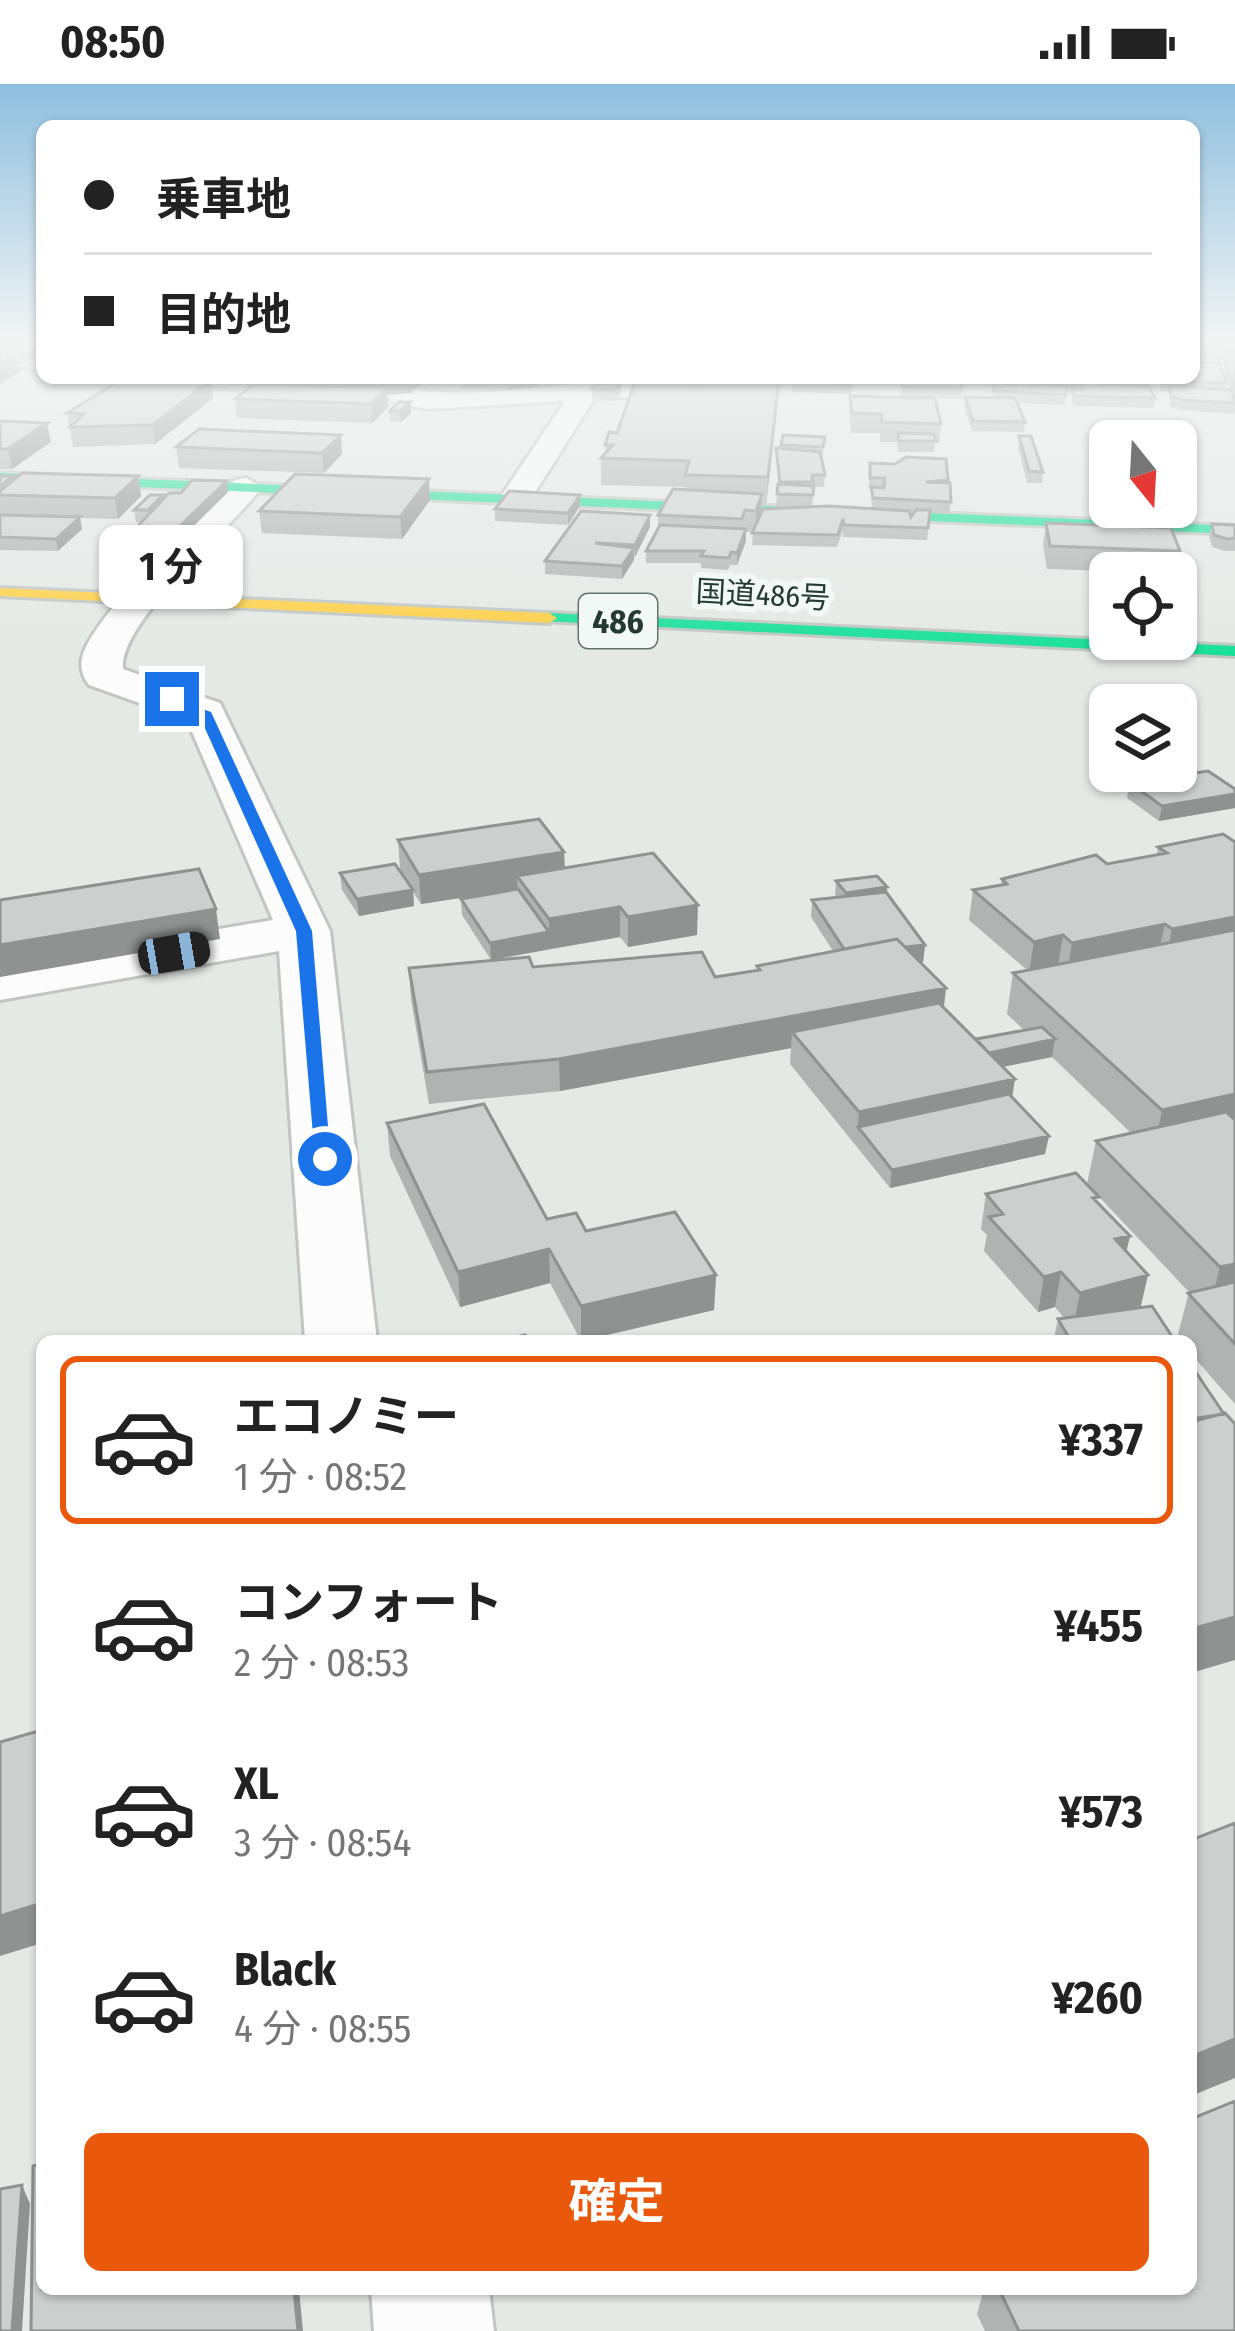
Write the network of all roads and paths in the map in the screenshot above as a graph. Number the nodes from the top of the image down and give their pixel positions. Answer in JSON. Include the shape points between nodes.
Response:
{"nodes":[{"id":1,"x":549,"y":447,"type":"edge"},
{"id":2,"x":0,"y":477,"type":"edge"},
{"id":3,"x":246,"y":487,"type":"junction"},
{"id":4,"x":516,"y":498,"type":"junction"},
{"id":5,"x":1235,"y":530,"type":"edge"},
{"id":6,"x":0,"y":592,"type":"edge"},
{"id":7,"x":141,"y":597,"type":"junction"},
{"id":8,"x":1235,"y":651,"type":"edge"},
{"id":9,"x":304,"y":931,"type":"junction"},
{"id":10,"x":0,"y":983,"type":"edge"},
{"id":11,"x":340,"y":1335,"type":"edge"},
{"id":12,"x":431,"y":2295,"type":"edge"},
{"id":13,"x":434,"y":2331,"type":"edge"}],
"edges":[{"from":1,"to":4,"type":"street"},
{"from":2,"to":3,"type":"main road"},
{"from":3,"to":4,"type":"main road"},
{"from":3,"to":7,"type":"street"},
{"from":4,"to":5,"type":"main road"},
{"from":6,"to":7,"type":"main road","name":"国道486号","number":"486"},
{"from":7,"to":8,"type":"main road","name":"国道486号","number":"486"},
{"from":7,"to":9,"type":"street","via":[[102,656],[103,676],[205,712]]},
{"from":9,"to":10,"type":"street"},
{"from":9,"to":11,"type":"street"},
{"from":12,"to":13,"type":"street"}]}
